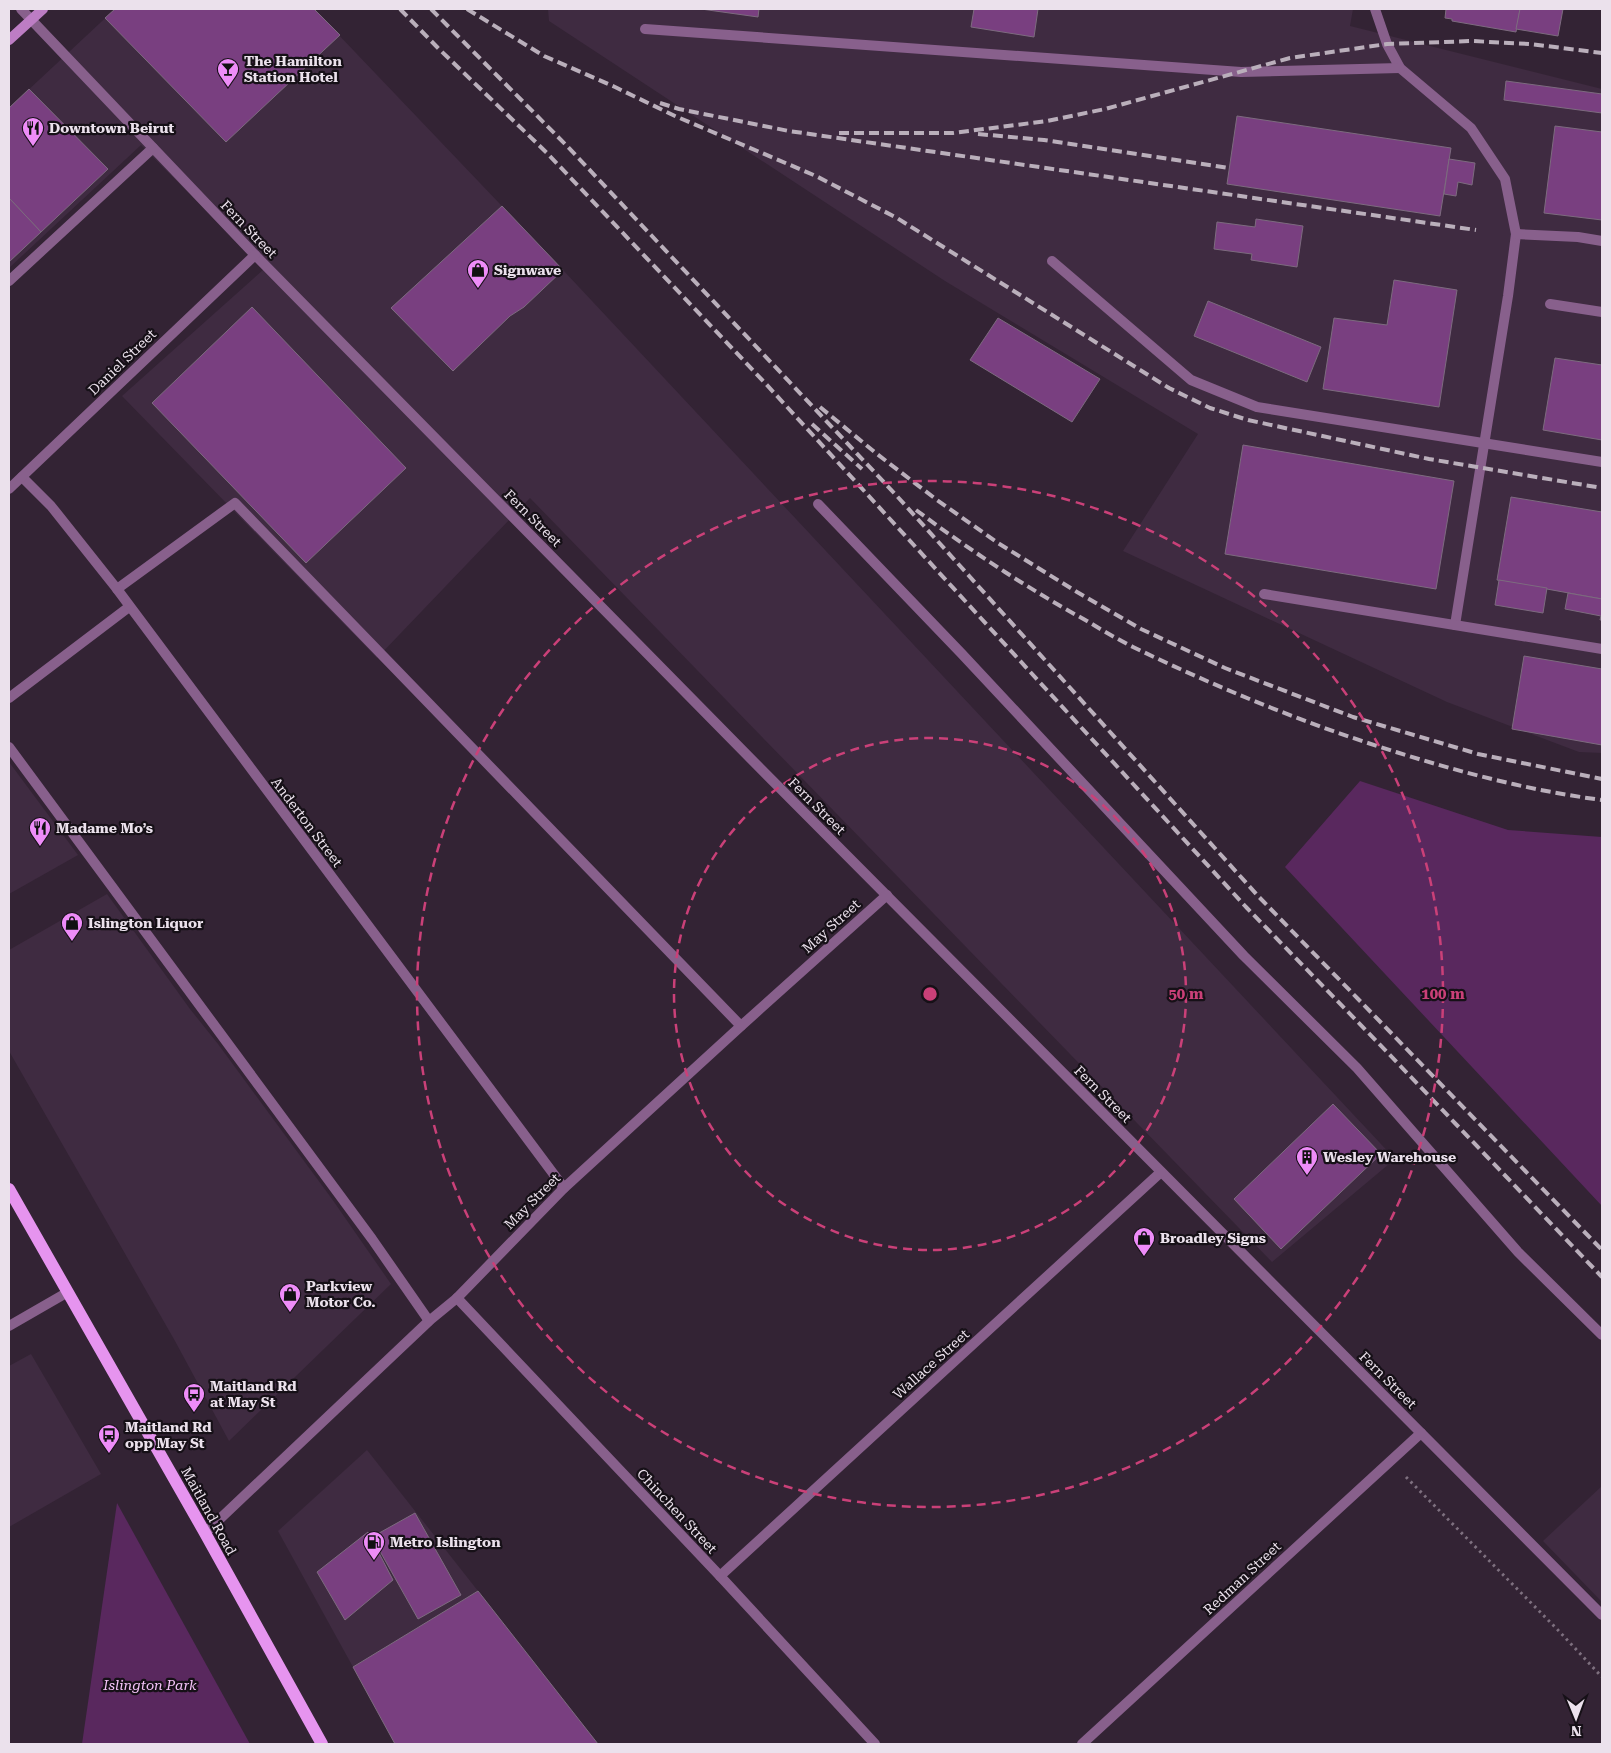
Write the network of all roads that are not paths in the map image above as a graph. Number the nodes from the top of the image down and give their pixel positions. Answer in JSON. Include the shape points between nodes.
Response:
{"nodes":[{"id":1,"x":21,"y":9,"type":"edge"},
{"id":2,"x":43,"y":9,"type":"edge"},
{"id":3,"x":1375,"y":9,"type":"edge"},
{"id":4,"x":31,"y":19,"type":"junction"},
{"id":5,"x":645,"y":29,"type":"dead end"},
{"id":6,"x":9,"y":40,"type":"edge"},
{"id":7,"x":1400,"y":68,"type":"junction"},
{"id":8,"x":153,"y":148,"type":"junction"},
{"id":9,"x":1516,"y":234,"type":"junction"},
{"id":10,"x":1602,"y":240,"type":"edge"},
{"id":11,"x":255,"y":255,"type":"junction"},
{"id":12,"x":1052,"y":260,"type":"dead end"},
{"id":13,"x":9,"y":281,"type":"edge"},
{"id":14,"x":1550,"y":304,"type":"dead end"},
{"id":15,"x":1602,"y":312,"type":"edge"},
{"id":16,"x":1485,"y":443,"type":"junction"},
{"id":17,"x":1602,"y":462,"type":"edge"},
{"id":18,"x":22,"y":477,"type":"junction"},
{"id":19,"x":9,"y":489,"type":"edge"},
{"id":20,"x":818,"y":504,"type":"dead end"},
{"id":21,"x":117,"y":589,"type":"junction"},
{"id":22,"x":1264,"y":594,"type":"dead end"},
{"id":23,"x":129,"y":606,"type":"junction"},
{"id":24,"x":1455,"y":625,"type":"junction"},
{"id":25,"x":1602,"y":649,"type":"edge"},
{"id":26,"x":9,"y":698,"type":"edge"},
{"id":27,"x":9,"y":747,"type":"edge"},
{"id":28,"x":887,"y":895,"type":"junction"},
{"id":29,"x":741,"y":1026,"type":"junction"},
{"id":30,"x":1161,"y":1172,"type":"junction"},
{"id":31,"x":564,"y":1188,"type":"junction"},
{"id":32,"x":9,"y":1189,"type":"edge"},
{"id":33,"x":68,"y":1292,"type":"junction"},
{"id":34,"x":457,"y":1298,"type":"junction"},
{"id":35,"x":429,"y":1321,"type":"junction"},
{"id":36,"x":9,"y":1326,"type":"edge"},
{"id":37,"x":1602,"y":1335,"type":"edge"},
{"id":38,"x":1421,"y":1433,"type":"junction"},
{"id":39,"x":205,"y":1534,"type":"junction"},
{"id":40,"x":720,"y":1576,"type":"junction"},
{"id":41,"x":1602,"y":1615,"type":"edge"},
{"id":42,"x":322,"y":1744,"type":"edge"},
{"id":43,"x":875,"y":1744,"type":"edge"},
{"id":44,"x":1082,"y":1744,"type":"edge"}],
"edges":[{"from":1,"to":4,"type":"street","name":"Fern Street"},
{"from":2,"to":4,"type":"main road"},
{"from":3,"to":7,"type":"street","via":[[1386,44]]},
{"from":4,"to":6,"type":"main road"},
{"from":4,"to":8,"type":"street","name":"Fern Street"},
{"from":5,"to":7,"type":"street","via":[[1241,72]]},
{"from":7,"to":9,"type":"street","via":[[1472,128],[1506,179]]},
{"from":8,"to":11,"type":"street","name":"Fern Street"},
{"from":8,"to":13,"type":"street"},
{"from":9,"to":10,"type":"street"},
{"from":9,"to":16,"type":"street"},
{"from":11,"to":18,"type":"street","name":"Daniel Street"},
{"from":11,"to":28,"type":"street","name":"Fern Street"},
{"from":12,"to":16,"type":"street","via":[[1191,380],[1257,407]]},
{"from":14,"to":15,"type":"street"},
{"from":16,"to":17,"type":"street"},
{"from":16,"to":24,"type":"street"},
{"from":18,"to":19,"type":"street","name":"Daniel Street"},
{"from":18,"to":21,"type":"street","name":"Anderton Street","via":[[51,506]]},
{"from":20,"to":37,"type":"street","via":[[1244,956],[1357,1068],[1518,1252]]},
{"from":21,"to":23,"type":"street","name":"Anderton Street"},
{"from":21,"to":29,"type":"street","via":[[236,503]]},
{"from":22,"to":24,"type":"street"},
{"from":23,"to":26,"type":"street"},
{"from":23,"to":31,"type":"street","name":"Anderton Street"},
{"from":24,"to":25,"type":"street"},
{"from":27,"to":35,"type":"street"},
{"from":28,"to":29,"type":"street","name":"May Street"},
{"from":28,"to":30,"type":"street","name":"Fern Street"},
{"from":29,"to":31,"type":"street","name":"May Street"},
{"from":30,"to":38,"type":"street","name":"Fern Street"},
{"from":30,"to":40,"type":"street","name":"Wallace Street"},
{"from":31,"to":34,"type":"street","name":"May Street"},
{"from":32,"to":33,"type":"main road","name":"Maitland Road"},
{"from":33,"to":36,"type":"street"},
{"from":33,"to":39,"type":"main road","name":"Maitland Road"},
{"from":34,"to":35,"type":"street","name":"May Street"},
{"from":34,"to":40,"type":"street","name":"Chinchen Street"},
{"from":35,"to":39,"type":"street","name":"May Street"},
{"from":38,"to":41,"type":"street","name":"Fern Street"},
{"from":38,"to":44,"type":"street","name":"Redman Street"},
{"from":39,"to":42,"type":"main road","name":"Maitland Road"},
{"from":40,"to":43,"type":"street","name":"Chinchen Street"}]}
